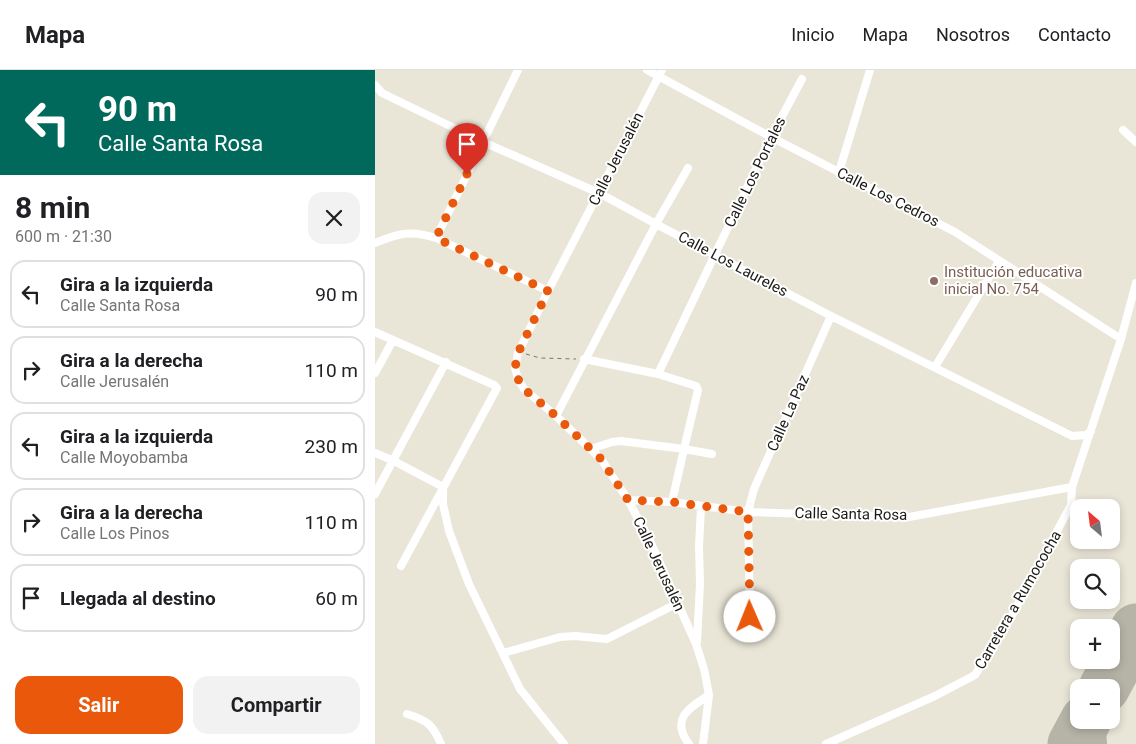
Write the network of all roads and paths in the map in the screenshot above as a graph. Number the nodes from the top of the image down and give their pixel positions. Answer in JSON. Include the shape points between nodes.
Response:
{"nodes":[{"id":1,"x":517,"y":70,"type":"edge"},
{"id":2,"x":647,"y":70,"type":"edge"},
{"id":3,"x":870,"y":70,"type":"edge"},
{"id":4,"x":660,"y":73,"type":"edge"},
{"id":5,"x":802,"y":79,"type":"dead end"},
{"id":6,"x":375,"y":85,"type":"edge"},
{"id":7,"x":1123,"y":130,"type":"dead end"},
{"id":8,"x":771,"y":137,"type":"junction"},
{"id":9,"x":483,"y":142,"type":"junction"},
{"id":10,"x":1136,"y":142,"type":"edge"},
{"id":11,"x":688,"y":168,"type":"dead end"},
{"id":12,"x":839,"y":172,"type":"junction"},
{"id":13,"x":599,"y":192,"type":"junction"},
{"id":14,"x":656,"y":224,"type":"junction"},
{"id":15,"x":436,"y":238,"type":"junction"},
{"id":16,"x":375,"y":243,"type":"edge"},
{"id":17,"x":715,"y":254,"type":"junction"},
{"id":18,"x":999,"y":261,"type":"junction"},
{"id":19,"x":1136,"y":283,"type":"edge"},
{"id":20,"x":548,"y":291,"type":"junction"},
{"id":21,"x":831,"y":316,"type":"junction"},
{"id":22,"x":375,"y":332,"type":"edge"},
{"id":23,"x":1121,"y":339,"type":"junction"},
{"id":24,"x":393,"y":340,"type":"junction"},
{"id":25,"x":518,"y":353,"type":"junction"},
{"id":26,"x":585,"y":360,"type":"junction"},
{"id":27,"x":446,"y":362,"type":"junction"},
{"id":28,"x":935,"y":367,"type":"junction"},
{"id":29,"x":375,"y":373,"type":"edge"},
{"id":30,"x":658,"y":374,"type":"junction"},
{"id":31,"x":556,"y":416,"type":"junction"},
{"id":32,"x":1091,"y":431,"type":"junction"},
{"id":33,"x":591,"y":449,"type":"junction"},
{"id":34,"x":684,"y":449,"type":"junction"},
{"id":35,"x":375,"y":453,"type":"edge"},
{"id":36,"x":712,"y":454,"type":"dead end"},
{"id":37,"x":394,"y":461,"type":"junction"},
{"id":38,"x":443,"y":487,"type":"junction"},
{"id":39,"x":1072,"y":487,"type":"junction"},
{"id":40,"x":375,"y":494,"type":"edge"},
{"id":41,"x":628,"y":500,"type":"junction"},
{"id":42,"x":672,"y":502,"type":"junction"},
{"id":43,"x":701,"y":507,"type":"junction"},
{"id":44,"x":748,"y":512,"type":"junction"},
{"id":45,"x":401,"y":566,"type":"dead end"},
{"id":46,"x":678,"y":604,"type":"junction"},
{"id":47,"x":750,"y":617,"type":"dead end"},
{"id":48,"x":696,"y":644,"type":"junction"},
{"id":49,"x":503,"y":653,"type":"junction"},
{"id":50,"x":709,"y":695,"type":"junction"},
{"id":51,"x":407,"y":714,"type":"dead end"},
{"id":52,"x":441,"y":744,"type":"edge"},
{"id":53,"x":564,"y":744,"type":"edge"},
{"id":54,"x":689,"y":744,"type":"edge"},
{"id":55,"x":703,"y":744,"type":"edge"},
{"id":56,"x":826,"y":744,"type":"edge"}],
"edges":[{"from":1,"to":9,"type":"street"},
{"from":2,"to":4,"type":"street","name":"Calle Los Cedros"},
{"from":3,"to":12,"type":"street"},
{"from":4,"to":8,"type":"street","name":"Calle Los Cedros"},
{"from":4,"to":13,"type":"street","name":"Calle Jerusalén"},
{"from":5,"to":8,"type":"street","name":"Calle Los Portales"},
{"from":6,"to":9,"type":"street","name":"Calle Los Laureles","via":[[381,93]]},
{"from":7,"to":10,"type":"street"},
{"from":8,"to":12,"type":"street","name":"Calle Los Cedros"},
{"from":8,"to":17,"type":"street","name":"Calle Los Portales"},
{"from":9,"to":13,"type":"street","name":"Calle Los Laureles"},
{"from":9,"to":15,"type":"street"},
{"from":11,"to":14,"type":"street"},
{"from":12,"to":18,"type":"street","name":"Calle Los Cedros","via":[[955,232]]},
{"from":13,"to":14,"type":"street","name":"Calle Los Laureles"},
{"from":13,"to":20,"type":"street","name":"Calle Jerusalén"},
{"from":14,"to":17,"type":"street","name":"Calle Los Laureles"},
{"from":14,"to":26,"type":"street"},
{"from":15,"to":16,"type":"street","via":[[406,233]]},
{"from":15,"to":20,"type":"street"},
{"from":17,"to":21,"type":"street","name":"Calle Los Laureles"},
{"from":17,"to":30,"type":"street","name":"Calle Los Portales"},
{"from":18,"to":23,"type":"street","name":"Calle Los Cedros"},
{"from":18,"to":28,"type":"street"},
{"from":19,"to":23,"type":"street","name":"Carretera a Rumococha"},
{"from":20,"to":25,"type":"street","name":"Calle Jerusalén"},
{"from":21,"to":28,"type":"street","name":"Calle Los Laureles"},
{"from":21,"to":44,"type":"street","name":"Calle La Paz","via":[[754,489]]},
{"from":22,"to":24,"type":"street"},
{"from":23,"to":32,"type":"street","name":"Carretera a Rumococha"},
{"from":24,"to":27,"type":"street"},
{"from":24,"to":29,"type":"street"},
{"from":25,"to":26,"type":"path","via":[[540,358]]},
{"from":25,"to":31,"type":"street","name":"Calle Jerusalén","via":[[515,368],[524,389]]},
{"from":26,"to":30,"type":"street"},
{"from":26,"to":31,"type":"street"},
{"from":27,"to":37,"type":"street"},
{"from":27,"to":38,"type":"street","via":[[497,388]]},
{"from":28,"to":32,"type":"street","name":"Calle Los Laureles","via":[[1072,436]]},
{"from":30,"to":34,"type":"street","via":[[697,388]]},
{"from":31,"to":33,"type":"street","name":"Calle Jerusalén"},
{"from":32,"to":39,"type":"street","name":"Carretera a Rumococha"},
{"from":33,"to":34,"type":"street","via":[[621,441]]},
{"from":33,"to":41,"type":"street","name":"Calle Jerusalén"},
{"from":34,"to":36,"type":"street"},
{"from":34,"to":42,"type":"street"},
{"from":35,"to":37,"type":"street"},
{"from":37,"to":38,"type":"street"},
{"from":37,"to":40,"type":"street"},
{"from":38,"to":45,"type":"street"},
{"from":38,"to":49,"type":"street","via":[[449,531],[469,584]]},
{"from":39,"to":44,"type":"street","name":"Calle Santa Rosa","via":[[909,516]]},
{"from":39,"to":56,"type":"street","name":"Carretera a Rumococha","via":[[1067,515],[1005,630],[975,675]]},
{"from":41,"to":42,"type":"street","name":"Calle Santa Rosa"},
{"from":41,"to":46,"type":"street","name":"Calle Jerusalén"},
{"from":42,"to":43,"type":"street","name":"Calle Santa Rosa"},
{"from":43,"to":44,"type":"street","name":"Calle Santa Rosa"},
{"from":43,"to":48,"type":"street"},
{"from":44,"to":47,"type":"street","name":"Calle La Paz"},
{"from":46,"to":48,"type":"street","name":"Calle Jerusalén"},
{"from":46,"to":49,"type":"street","via":[[607,639],[560,637]]},
{"from":48,"to":50,"type":"street","name":"Calle Jerusalén"},
{"from":49,"to":53,"type":"street","via":[[520,689]]},
{"from":50,"to":54,"type":"street","via":[[685,714],[681,728]]},
{"from":50,"to":55,"type":"street","name":"Calle Jerusalén"},
{"from":51,"to":52,"type":"street","via":[[427,723]]}]}
